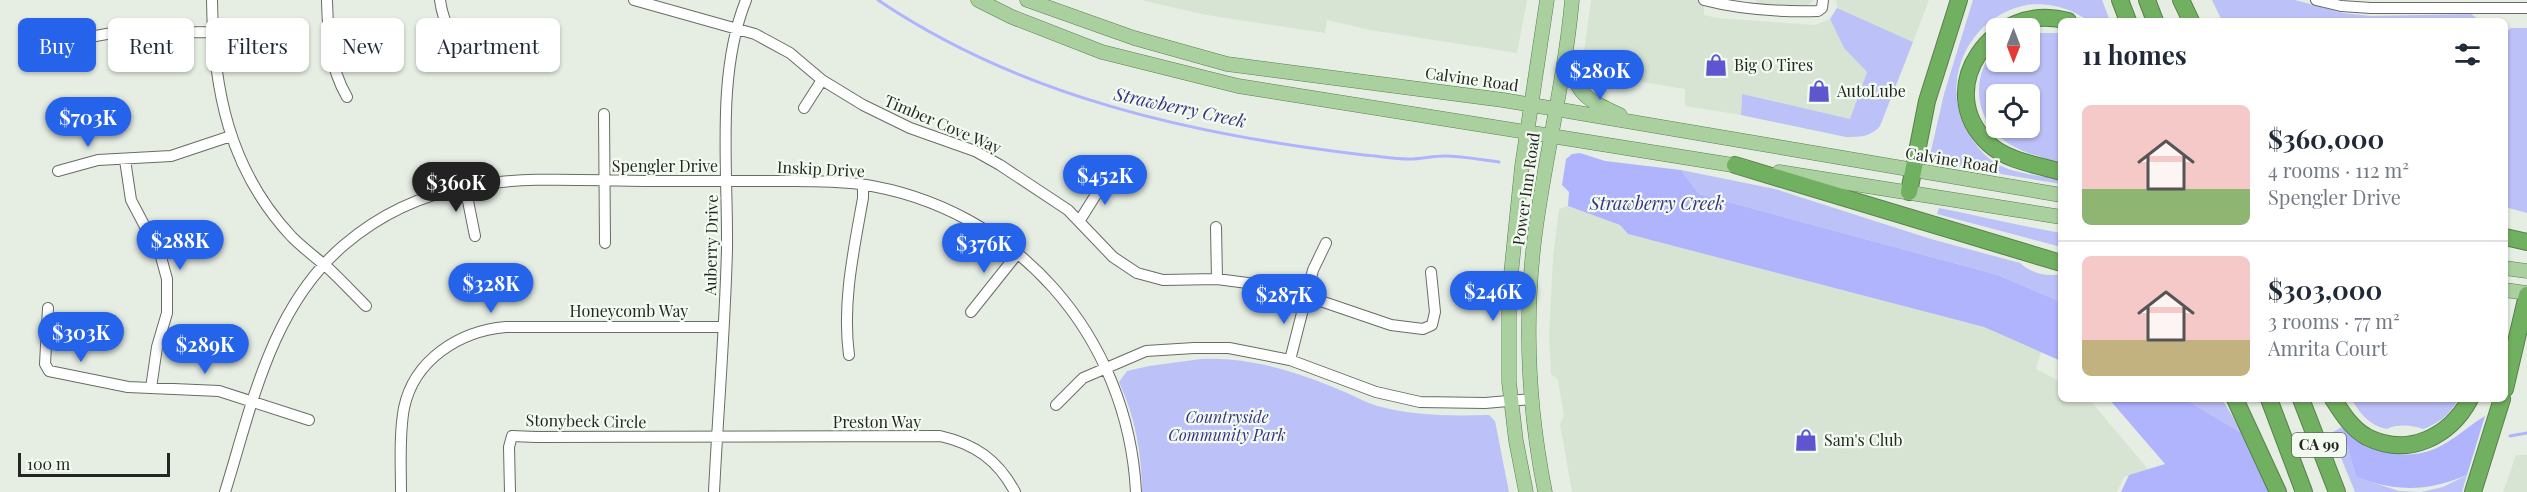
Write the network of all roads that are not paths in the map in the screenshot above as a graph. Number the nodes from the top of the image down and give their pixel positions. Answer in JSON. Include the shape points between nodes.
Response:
{"nodes":[{"id":1,"x":212,"y":0,"type":"edge"},
{"id":2,"x":327,"y":0,"type":"edge"},
{"id":3,"x":440,"y":0,"type":"edge"},
{"id":4,"x":634,"y":0,"type":"edge"},
{"id":5,"x":746,"y":0,"type":"edge"},
{"id":6,"x":978,"y":0,"type":"edge"},
{"id":7,"x":1027,"y":0,"type":"edge"},
{"id":8,"x":1547,"y":0,"type":"edge"},
{"id":9,"x":1572,"y":0,"type":"edge"},
{"id":10,"x":1704,"y":0,"type":"edge"},
{"id":11,"x":1823,"y":0,"type":"edge"},
{"id":12,"x":1959,"y":0,"type":"edge"},
{"id":13,"x":2120,"y":0,"type":"edge"},
{"id":14,"x":2147,"y":0,"type":"edge"},
{"id":15,"x":2181,"y":0,"type":"edge"},
{"id":16,"x":2316,"y":0,"type":"edge"},
{"id":17,"x":662,"y":4,"type":"edge"},
{"id":18,"x":2527,"y":9,"type":"edge"},
{"id":19,"x":212,"y":18,"type":"edge"},
{"id":20,"x":444,"y":18,"type":"edge"},
{"id":21,"x":2127,"y":18,"type":"edge"},
{"id":22,"x":2155,"y":18,"type":"edge"},
{"id":23,"x":2190,"y":18,"type":"edge"},
{"id":24,"x":2058,"y":19,"type":"edge"},
{"id":25,"x":736,"y":28,"type":"junction"},
{"id":26,"x":206,"y":32,"type":"edge"},
{"id":27,"x":96,"y":36,"type":"edge"},
{"id":28,"x":1565,"y":56,"type":"junction"},
{"id":29,"x":216,"y":72,"type":"edge"},
{"id":30,"x":822,"y":80,"type":"junction"},
{"id":31,"x":347,"y":97,"type":"dead end"},
{"id":32,"x":1530,"y":105,"type":"junction"},
{"id":33,"x":804,"y":108,"type":"dead end"},
{"id":34,"x":1555,"y":109,"type":"junction"},
{"id":35,"x":604,"y":114,"type":"dead end"},
{"id":36,"x":1639,"y":124,"type":"junction"},
{"id":37,"x":1526,"y":132,"type":"junction"},
{"id":38,"x":231,"y":136,"type":"junction"},
{"id":39,"x":1550,"y":136,"type":"junction"},
{"id":40,"x":125,"y":160,"type":"junction"},
{"id":41,"x":1735,"y":165,"type":"junction"},
{"id":42,"x":58,"y":171,"type":"dead end"},
{"id":43,"x":1912,"y":171,"type":"junction"},
{"id":44,"x":2058,"y":171,"type":"edge"},
{"id":45,"x":1107,"y":177,"type":"dead end"},
{"id":46,"x":604,"y":180,"type":"junction"},
{"id":47,"x":727,"y":181,"type":"junction"},
{"id":48,"x":863,"y":185,"type":"junction"},
{"id":49,"x":465,"y":186,"type":"junction"},
{"id":50,"x":1909,"y":192,"type":"junction"},
{"id":51,"x":2058,"y":195,"type":"edge"},
{"id":52,"x":2058,"y":217,"type":"edge"},
{"id":53,"x":1080,"y":220,"type":"junction"},
{"id":54,"x":1216,"y":227,"type":"dead end"},
{"id":55,"x":475,"y":236,"type":"dead end"},
{"id":56,"x":2508,"y":238,"type":"edge"},
{"id":57,"x":2527,"y":242,"type":"edge"},
{"id":58,"x":605,"y":243,"type":"dead end"},
{"id":59,"x":1326,"y":243,"type":"dead end"},
{"id":60,"x":1018,"y":253,"type":"junction"},
{"id":61,"x":2058,"y":262,"type":"edge"},
{"id":62,"x":325,"y":265,"type":"junction"},
{"id":63,"x":2508,"y":269,"type":"edge"},
{"id":64,"x":1431,"y":272,"type":"dead end"},
{"id":65,"x":2527,"y":272,"type":"edge"},
{"id":66,"x":1217,"y":279,"type":"junction"},
{"id":67,"x":2508,"y":291,"type":"edge"},
{"id":68,"x":2527,"y":294,"type":"edge"},
{"id":69,"x":1306,"y":296,"type":"junction"},
{"id":70,"x":366,"y":306,"type":"dead end"},
{"id":71,"x":48,"y":308,"type":"dead end"},
{"id":72,"x":971,"y":312,"type":"dead end"},
{"id":73,"x":723,"y":327,"type":"junction"},
{"id":74,"x":849,"y":355,"type":"dead end"},
{"id":75,"x":1290,"y":360,"type":"junction"},
{"id":76,"x":1106,"y":368,"type":"junction"},
{"id":77,"x":2508,"y":376,"type":"edge"},
{"id":78,"x":151,"y":388,"type":"junction"},
{"id":79,"x":1531,"y":399,"type":"junction"},
{"id":80,"x":1511,"y":401,"type":"junction"},
{"id":81,"x":253,"y":402,"type":"junction"},
{"id":82,"x":2236,"y":402,"type":"edge"},
{"id":83,"x":2270,"y":402,"type":"edge"},
{"id":84,"x":2302,"y":402,"type":"edge"},
{"id":85,"x":2335,"y":402,"type":"edge"},
{"id":86,"x":2468,"y":402,"type":"edge"},
{"id":87,"x":2501,"y":403,"type":"edge"},
{"id":88,"x":1056,"y":405,"type":"dead end"},
{"id":89,"x":309,"y":420,"type":"dead end"},
{"id":90,"x":717,"y":438,"type":"junction"},
{"id":91,"x":225,"y":492,"type":"edge"},
{"id":92,"x":401,"y":492,"type":"edge"},
{"id":93,"x":510,"y":492,"type":"edge"},
{"id":94,"x":714,"y":492,"type":"edge"},
{"id":95,"x":1016,"y":492,"type":"edge"},
{"id":96,"x":1136,"y":492,"type":"edge"},
{"id":97,"x":1526,"y":492,"type":"edge"},
{"id":98,"x":1545,"y":492,"type":"edge"},
{"id":99,"x":2278,"y":492,"type":"edge"},
{"id":100,"x":2304,"y":492,"type":"edge"},
{"id":101,"x":2337,"y":492,"type":"edge"},
{"id":102,"x":2473,"y":492,"type":"edge"}],
"edges":[{"from":1,"to":19,"type":"street"},
{"from":2,"to":31,"type":"street","via":[[330,56]]},
{"from":3,"to":20,"type":"street"},
{"from":4,"to":17,"type":"street","name":"Timber Cove Way"},
{"from":5,"to":25,"type":"street","name":"Auberry Drive"},
{"from":6,"to":37,"type":"main road","via":[[1102,52],[1176,72],[1272,92]]},
{"from":7,"to":32,"type":"main road","name":"Calvine Road","via":[[1134,38],[1227,64]]},
{"from":8,"to":32,"type":"main road","name":"Power Inn Road"},
{"from":9,"to":28,"type":"main road","name":"Power Inn Road"},
{"from":10,"to":11,"type":"street","via":[[1777,12],[1818,11]]},
{"from":12,"to":43,"type":"highway","via":[[1928,101]]},
{"from":13,"to":21,"type":"highway"},
{"from":14,"to":22,"type":"highway"},
{"from":15,"to":23,"type":"highway"},
{"from":16,"to":18,"type":"street","via":[[2372,8]]},
{"from":17,"to":25,"type":"street","name":"Timber Cove Way"},
{"from":24,"to":44,"type":"highway","via":[[2041,15],[2017,18],[1997,28],[1976,52],[1966,82],[1969,114],[1990,144],[2005,154]]},
{"from":25,"to":30,"type":"street","name":"Timber Cove Way","via":[[790,53]]},
{"from":25,"to":47,"type":"street","name":"Auberry Drive","via":[[728,82]]},
{"from":26,"to":27,"type":"street"},
{"from":28,"to":34,"type":"main road","name":"Power Inn Road"},
{"from":28,"to":36,"type":"main road","via":[[1577,88],[1595,104]]},
{"from":29,"to":38,"type":"street"},
{"from":30,"to":33,"type":"street"},
{"from":30,"to":53,"type":"street","name":"Timber Cove Way","via":[[889,118],[975,151]]},
{"from":32,"to":34,"type":"main road","name":"Calvine Road"},
{"from":32,"to":37,"type":"main road","name":"Power Inn Road"},
{"from":34,"to":36,"type":"main road","name":"Calvine Road"},
{"from":34,"to":39,"type":"main road","name":"Power Inn Road"},
{"from":35,"to":46,"type":"street"},
{"from":36,"to":43,"type":"main road","name":"Calvine Road"},
{"from":37,"to":39,"type":"main road"},
{"from":37,"to":80,"type":"main road","name":"Power Inn Road","via":[[1509,294]]},
{"from":38,"to":40,"type":"street","via":[[177,154]]},
{"from":38,"to":62,"type":"street","via":[[248,174],[273,213]]},
{"from":39,"to":41,"type":"main road"},
{"from":39,"to":79,"type":"main road","name":"Power Inn Road","via":[[1531,273]]},
{"from":40,"to":42,"type":"street","via":[[98,160]]},
{"from":40,"to":78,"type":"street","via":[[131,200],[161,257],[167,279],[167,313]]},
{"from":41,"to":50,"type":"main road"},
{"from":41,"to":61,"type":"highway"},
{"from":43,"to":50,"type":"highway"},
{"from":43,"to":51,"type":"main road","name":"Calvine Road"},
{"from":45,"to":53,"type":"street"},
{"from":46,"to":47,"type":"street","name":"Spengler Drive"},
{"from":46,"to":49,"type":"street","name":"Spengler Drive","via":[[505,180]]},
{"from":46,"to":58,"type":"street","name":"Spengler Drive"},
{"from":47,"to":48,"type":"street","name":"Inskip Drive"},
{"from":47,"to":73,"type":"street","name":"Auberry Drive"},
{"from":48,"to":60,"type":"street","name":"Inskip Drive","via":[[898,192],[952,212]]},
{"from":48,"to":74,"type":"street","via":[[849,282]]},
{"from":49,"to":55,"type":"street"},
{"from":49,"to":62,"type":"street","name":"Spengler Drive","via":[[401,208],[350,241]]},
{"from":50,"to":52,"type":"main road"},
{"from":53,"to":66,"type":"street","name":"Timber Cove Way","via":[[1113,257],[1137,273],[1163,280]]},
{"from":54,"to":66,"type":"street"},
{"from":56,"to":57,"type":"highway"},
{"from":59,"to":69,"type":"street"},
{"from":60,"to":72,"type":"street"},
{"from":60,"to":76,"type":"street","name":"Inskip Drive","via":[[1067,303]]},
{"from":62,"to":70,"type":"street"},
{"from":62,"to":81,"type":"street","name":"Spengler Drive","via":[[303,291],[280,329]]},
{"from":63,"to":65,"type":"main road"},
{"from":64,"to":69,"type":"street","name":"Timber Cove Way","via":[[1435,312],[1432,325],[1423,329],[1391,325]]},
{"from":66,"to":69,"type":"street","name":"Timber Cove Way"},
{"from":67,"to":68,"type":"main road"},
{"from":68,"to":77,"type":"highway"},
{"from":69,"to":75,"type":"street"},
{"from":71,"to":78,"type":"street","via":[[45,364],[49,371]]},
{"from":73,"to":90,"type":"street","name":"Auberry Drive"},
{"from":73,"to":92,"type":"street","name":"Honeycomb Way","via":[[506,327],[458,339],[435,356],[408,395],[401,432]]},
{"from":75,"to":76,"type":"street","via":[[1229,348],[1194,348],[1146,351]]},
{"from":75,"to":80,"type":"street","via":[[1376,392],[1420,402]]},
{"from":76,"to":88,"type":"street","via":[[1083,378]]},
{"from":76,"to":96,"type":"street","name":"Inskip Drive","via":[[1128,431]]},
{"from":78,"to":81,"type":"street","via":[[209,390]]},
{"from":79,"to":80,"type":"street"},
{"from":79,"to":98,"type":"main road","name":"Power Inn Road"},
{"from":80,"to":97,"type":"main road","name":"Power Inn Road"},
{"from":81,"to":89,"type":"street"},
{"from":81,"to":91,"type":"street","name":"Spengler Drive"},
{"from":82,"to":99,"type":"highway"},
{"from":83,"to":100,"type":"highway","number":"CA 99"},
{"from":84,"to":101,"type":"highway","number":"CA 99"},
{"from":85,"to":86,"type":"highway","via":[[2352,426],[2367,437],[2392,445],[2417,444],[2441,434],[2460,417]]},
{"from":87,"to":102,"type":"highway"},
{"from":90,"to":93,"type":"street","name":"Stonybeck Circle","via":[[512,436]]},
{"from":90,"to":94,"type":"street","name":"Auberry Drive"},
{"from":90,"to":95,"type":"street","name":"Preston Way","via":[[940,436],[983,453],[1000,468]]}]}
